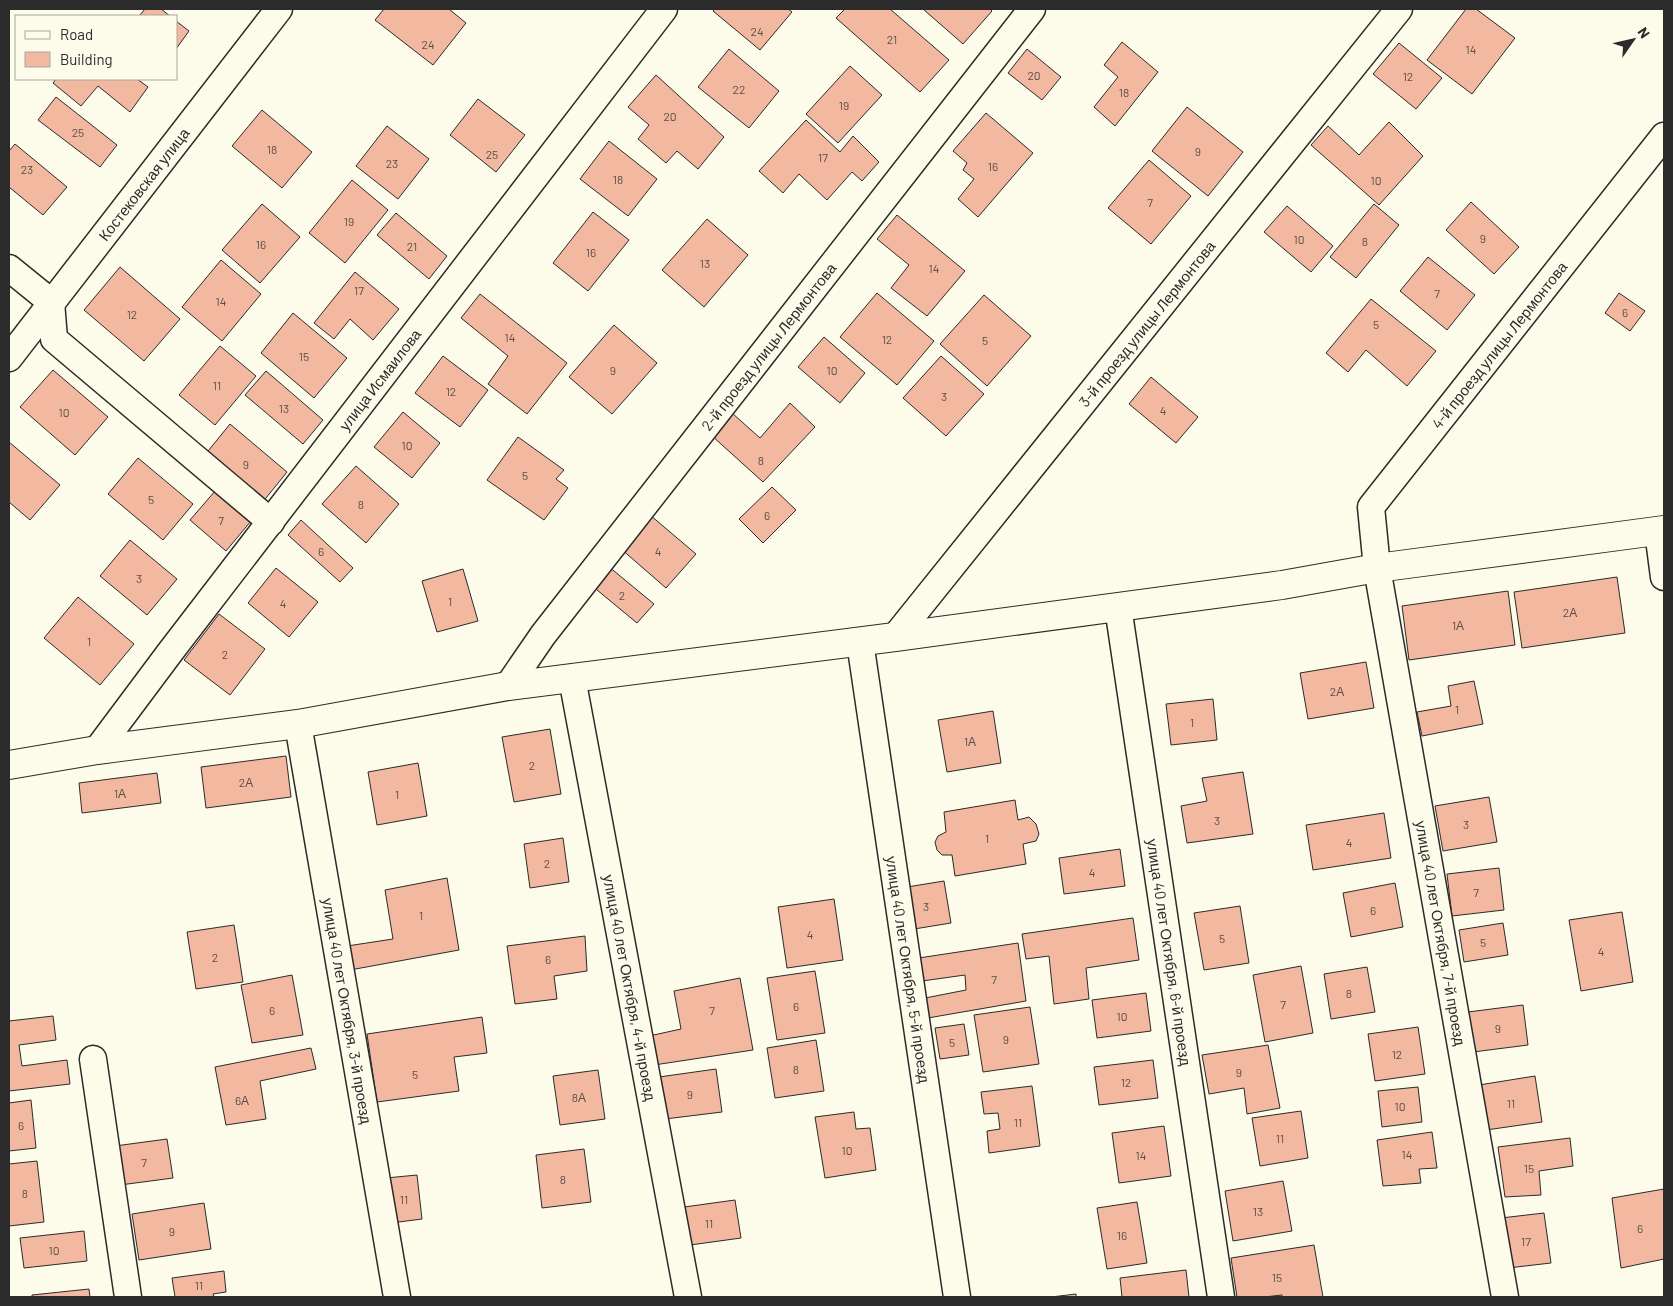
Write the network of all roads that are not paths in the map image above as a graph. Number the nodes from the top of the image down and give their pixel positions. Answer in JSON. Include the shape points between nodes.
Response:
{"nodes":[{"id":1,"x":279,"y":9,"type":"edge"},
{"id":2,"x":664,"y":9,"type":"edge"},
{"id":3,"x":1032,"y":9,"type":"edge"},
{"id":4,"x":1399,"y":9,"type":"edge"},
{"id":5,"x":1664,"y":136,"type":"edge"},
{"id":6,"x":9,"y":268,"type":"edge"},
{"id":7,"x":51,"y":302,"type":"junction"},
{"id":8,"x":9,"y":358,"type":"edge"},
{"id":9,"x":271,"y":522,"type":"junction"},
{"id":10,"x":1661,"y":530,"type":"edge"},
{"id":11,"x":1377,"y":568,"type":"junction"},
{"id":12,"x":1664,"y":577,"type":"edge"},
{"id":13,"x":1118,"y":607,"type":"junction"},
{"id":14,"x":895,"y":637,"type":"junction"},
{"id":15,"x":860,"y":642,"type":"junction"},
{"id":16,"x":572,"y":678,"type":"junction"},
{"id":17,"x":508,"y":686,"type":"junction"},
{"id":18,"x":298,"y":724,"type":"junction"},
{"id":19,"x":97,"y":750,"type":"junction"},
{"id":20,"x":9,"y":765,"type":"edge"},
{"id":21,"x":92,"y":1058,"type":"dead end"},
{"id":22,"x":128,"y":1297,"type":"edge"},
{"id":23,"x":397,"y":1297,"type":"edge"},
{"id":24,"x":688,"y":1297,"type":"edge"},
{"id":25,"x":957,"y":1297,"type":"edge"},
{"id":26,"x":1221,"y":1297,"type":"edge"},
{"id":27,"x":1505,"y":1297,"type":"edge"}],
"edges":[{"from":1,"to":7,"type":"street","name":"Костековская улица"},
{"from":2,"to":9,"type":"street","name":"улица Исмаилова"},
{"from":3,"to":17,"type":"street","name":"2-й проезд улицы Лермонтова","via":[[543,635]]},
{"from":4,"to":14,"type":"street","name":"3-й проезд улицы Лермонтова"},
{"from":5,"to":11,"type":"street","name":"4-й проезд улицы Лермонтова","via":[[1371,507]]},
{"from":6,"to":7,"type":"street"},
{"from":7,"to":8,"type":"street","name":"Костековская улица"},
{"from":7,"to":9,"type":"street","via":[[54,339]]},
{"from":9,"to":19,"type":"street","name":"улица Исмаилова"},
{"from":10,"to":11,"type":"street"},
{"from":10,"to":12,"type":"street"},
{"from":11,"to":13,"type":"street","via":[[1282,585]]},
{"from":11,"to":27,"type":"street","name":"улица 40 лет Октября, 7-й проезд"},
{"from":13,"to":14,"type":"street"},
{"from":13,"to":26,"type":"street","name":"улица 40 лет Октября, 6-й проезд"},
{"from":14,"to":15,"type":"street"},
{"from":15,"to":16,"type":"street"},
{"from":15,"to":25,"type":"street","name":"улица 40 лет Октября, 5-й проезд"},
{"from":16,"to":17,"type":"street"},
{"from":16,"to":24,"type":"street","name":"улица 40 лет Октября, 4-й проезд"},
{"from":17,"to":18,"type":"street"},
{"from":18,"to":19,"type":"street"},
{"from":18,"to":23,"type":"street","name":"улица 40 лет Октября, 3-й проезд"},
{"from":19,"to":20,"type":"street"},
{"from":21,"to":22,"type":"street"}]}
